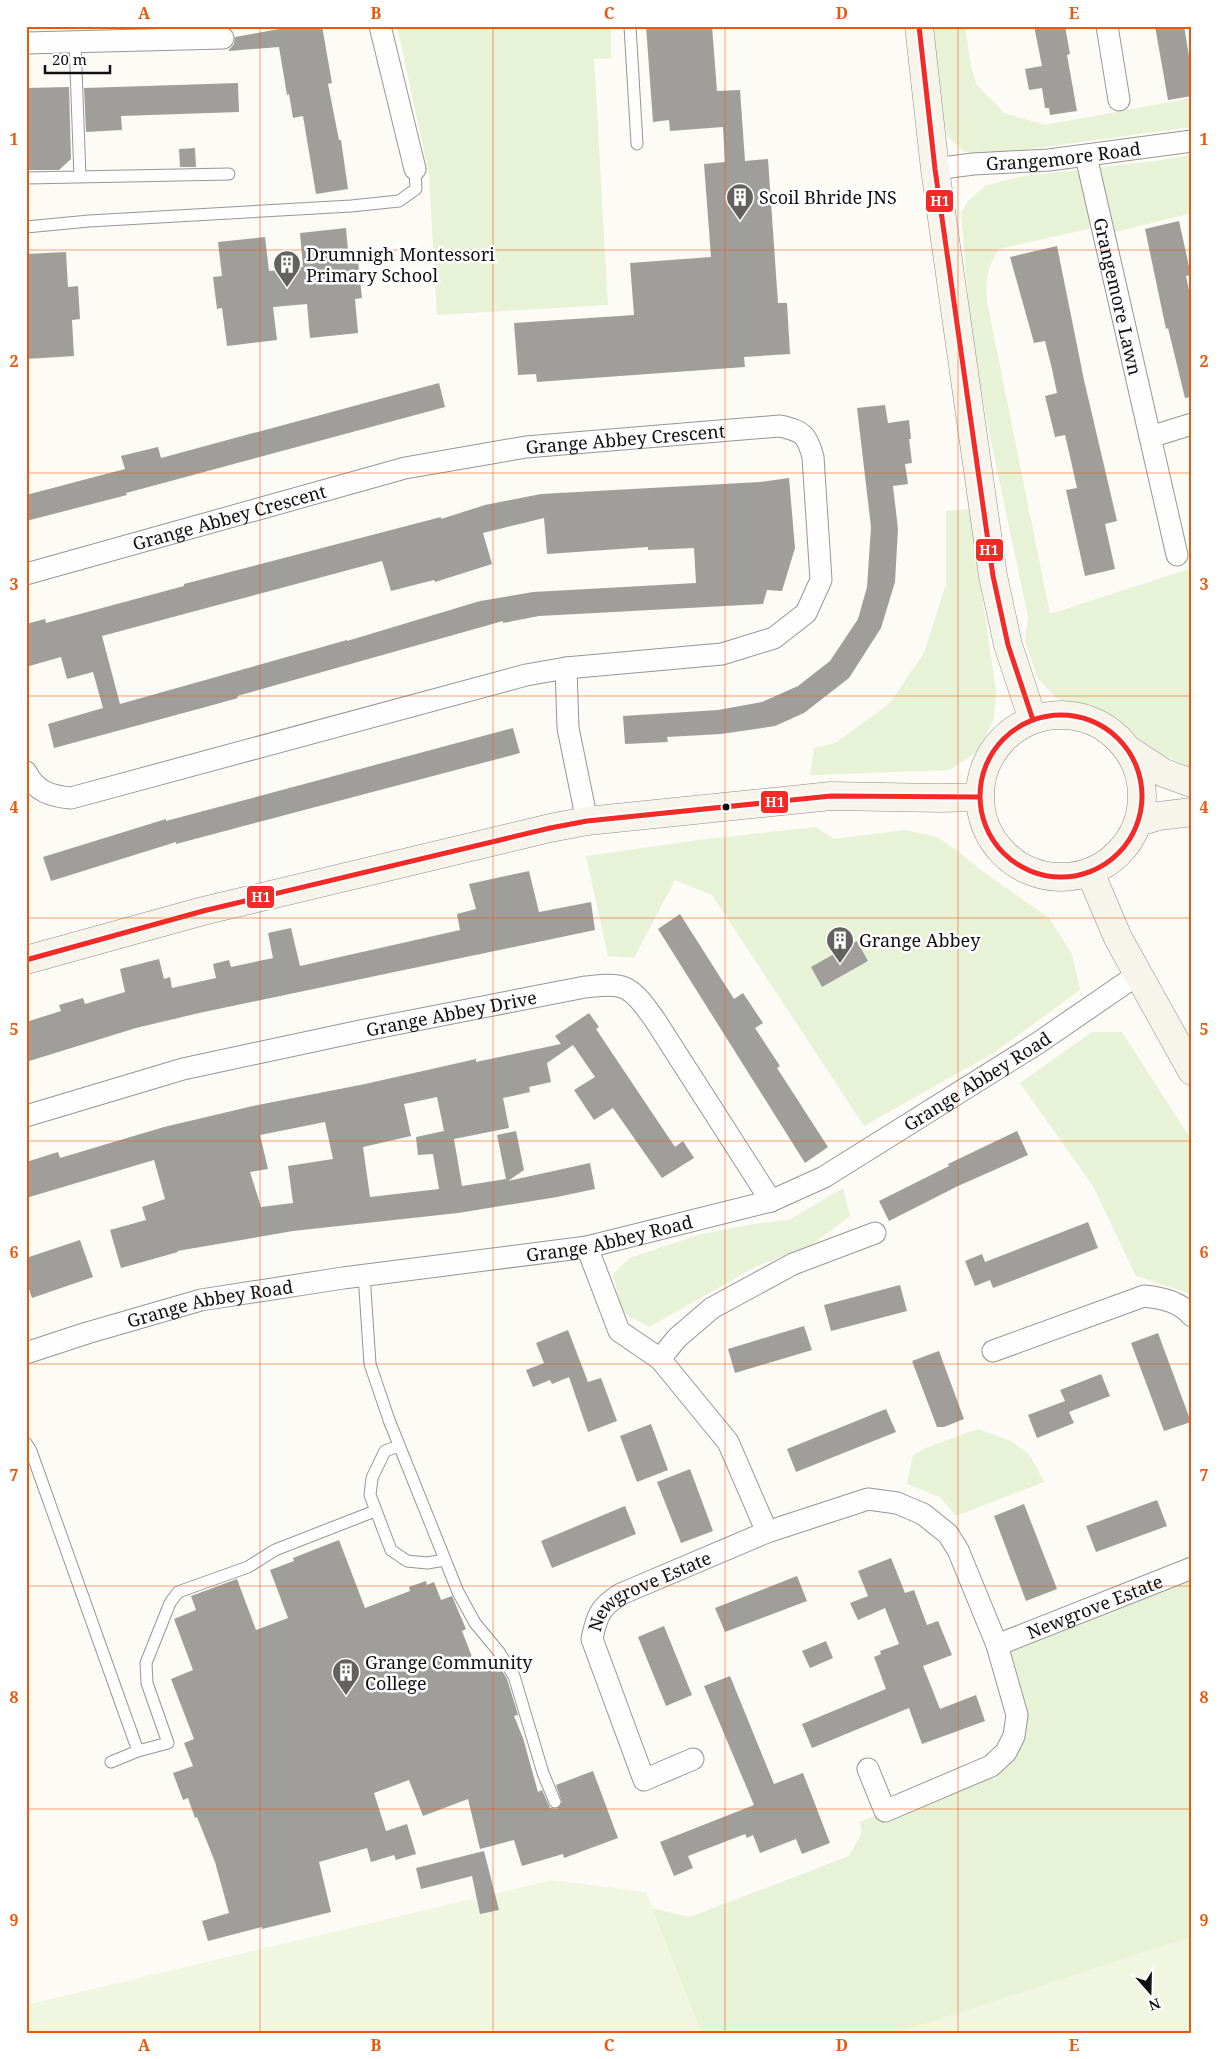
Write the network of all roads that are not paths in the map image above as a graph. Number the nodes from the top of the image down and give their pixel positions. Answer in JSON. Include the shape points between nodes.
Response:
{"nodes":[{"id":1,"x":380,"y":26,"type":"edge"},
{"id":2,"x":630,"y":26,"type":"edge"},
{"id":3,"x":919,"y":26,"type":"edge"},
{"id":4,"x":1107,"y":26,"type":"edge"},
{"id":5,"x":120,"y":33,"type":"edge"},
{"id":6,"x":223,"y":38,"type":"dead end"},
{"id":7,"x":75,"y":42,"type":"junction"},
{"id":8,"x":26,"y":43,"type":"edge"},
{"id":9,"x":1119,"y":100,"type":"dead end"},
{"id":10,"x":1192,"y":141,"type":"edge"},
{"id":11,"x":637,"y":144,"type":"dead end"},
{"id":12,"x":1086,"y":156,"type":"junction"},
{"id":13,"x":415,"y":169,"type":"joint"},
{"id":14,"x":935,"y":169,"type":"junction"},
{"id":15,"x":229,"y":174,"type":"dead end"},
{"id":16,"x":80,"y":177,"type":"junction"},
{"id":17,"x":26,"y":178,"type":"edge"},
{"id":18,"x":26,"y":227,"type":"edge"},
{"id":19,"x":1192,"y":424,"type":"edge"},
{"id":20,"x":1150,"y":437,"type":"junction"},
{"id":21,"x":1177,"y":555,"type":"dead end"},
{"id":22,"x":26,"y":574,"type":"edge"},
{"id":23,"x":566,"y":668,"type":"junction"},
{"id":24,"x":1033,"y":720,"type":"junction"},
{"id":25,"x":1127,"y":749,"type":"junction"},
{"id":26,"x":26,"y":772,"type":"edge"},
{"id":27,"x":1192,"y":782,"type":"edge"},
{"id":28,"x":980,"y":797,"type":"junction"},
{"id":29,"x":1192,"y":812,"type":"edge"},
{"id":30,"x":587,"y":821,"type":"junction"},
{"id":31,"x":1138,"y":822,"type":"junction"},
{"id":32,"x":1090,"y":872,"type":"junction"},
{"id":33,"x":26,"y":960,"type":"edge"},
{"id":34,"x":1137,"y":975,"type":"junction"},
{"id":35,"x":1192,"y":1071,"type":"edge"},
{"id":36,"x":26,"y":1116,"type":"edge"},
{"id":37,"x":771,"y":1201,"type":"junction"},
{"id":38,"x":875,"y":1233,"type":"dead end"},
{"id":39,"x":587,"y":1247,"type":"junction"},
{"id":40,"x":364,"y":1275,"type":"junction"},
{"id":41,"x":1192,"y":1316,"type":"edge"},
{"id":42,"x":993,"y":1351,"type":"dead end"},
{"id":43,"x":26,"y":1353,"type":"edge"},
{"id":44,"x":660,"y":1360,"type":"junction"},
{"id":45,"x":26,"y":1443,"type":"edge"},
{"id":46,"x":399,"y":1446,"type":"junction"},
{"id":47,"x":375,"y":1511,"type":"junction"},
{"id":48,"x":767,"y":1532,"type":"junction"},
{"id":49,"x":445,"y":1560,"type":"junction"},
{"id":50,"x":1192,"y":1568,"type":"edge"},
{"id":51,"x":997,"y":1645,"type":"junction"},
{"id":52,"x":138,"y":1750,"type":"junction"},
{"id":53,"x":693,"y":1759,"type":"dead end"},
{"id":54,"x":111,"y":1762,"type":"dead end"},
{"id":55,"x":868,"y":1769,"type":"dead end"},
{"id":56,"x":555,"y":1802,"type":"dead end"}],
"edges":[{"from":1,"to":13,"type":"street"},
{"from":2,"to":11,"type":"lane"},
{"from":3,"to":14,"type":"main road"},
{"from":4,"to":9,"type":"street"},
{"from":5,"to":6,"type":"street"},
{"from":5,"to":7,"type":"street"},
{"from":7,"to":8,"type":"street"},
{"from":7,"to":16,"type":"lane"},
{"from":10,"to":12,"type":"street","name":"Grangemore Road"},
{"from":12,"to":14,"type":"street","name":"Grangemore Road"},
{"from":12,"to":20,"type":"street","name":"Grangemore Lawn"},
{"from":13,"to":18,"type":"lane","via":[[416,189],[399,201]]},
{"from":14,"to":24,"type":"main road","via":[[993,576],[1008,645]]},
{"from":15,"to":16,"type":"lane"},
{"from":16,"to":17,"type":"lane"},
{"from":19,"to":20,"type":"street"},
{"from":20,"to":21,"type":"street","name":"Grangemore Lawn"},
{"from":22,"to":23,"type":"street","name":"Grange Abbey Crescent","via":[[405,468],[526,446],[780,426],[799,431],[809,442],[814,457],[821,580],[806,613],[774,638],[722,654]]},
{"from":23,"to":26,"type":"street","name":"Grange Abbey Crescent","via":[[526,675],[71,798],[51,796],[31,782]]},
{"from":23,"to":30,"type":"street","via":[[568,728]]},
{"from":24,"to":25,"type":"main road","via":[[1057,715],[1082,717],[1104,726]]},
{"from":24,"to":28,"type":"main road","via":[[1000,742],[982,777]]},
{"from":25,"to":27,"type":"main road","via":[[1164,773]]},
{"from":25,"to":31,"type":"main road","via":[[1136,763],[1142,787]]},
{"from":28,"to":30,"type":"main road","via":[[831,796]]},
{"from":28,"to":32,"type":"main road","via":[[984,822],[997,845],[1015,863],[1039,874],[1065,877]]},
{"from":29,"to":31,"type":"main road"},
{"from":30,"to":33,"type":"main road","via":[[203,911]]},
{"from":31,"to":32,"type":"main road","via":[[1131,838],[1113,859]]},
{"from":32,"to":34,"type":"main road"},
{"from":34,"to":35,"type":"main road"},
{"from":34,"to":37,"type":"street","name":"Grange Abbey Road","via":[[1038,1042],[824,1177]]},
{"from":36,"to":37,"type":"street","name":"Grange Abbey Drive","via":[[183,1069],[586,987],[617,985],[638,999],[655,1020]]},
{"from":37,"to":39,"type":"street","name":"Grange Abbey Road"},
{"from":38,"to":44,"type":"street","via":[[793,1264],[712,1308],[677,1338]]},
{"from":39,"to":40,"type":"street","name":"Grange Abbey Road"},
{"from":39,"to":44,"type":"street","via":[[620,1331]]},
{"from":40,"to":43,"type":"street","name":"Grange Abbey Road","via":[[201,1300]]},
{"from":40,"to":46,"type":"lane","via":[[370,1364]]},
{"from":41,"to":42,"type":"street","via":[[1167,1299],[1144,1296]]},
{"from":44,"to":48,"type":"street","via":[[728,1442]]},
{"from":45,"to":52,"type":"lane"},
{"from":46,"to":47,"type":"lane","via":[[385,1451],[372,1478],[370,1495]]},
{"from":46,"to":49,"type":"lane"},
{"from":47,"to":49,"type":"lane","via":[[392,1550],[407,1561],[427,1563]]},
{"from":47,"to":52,"type":"lane","via":[[275,1550],[248,1567],[178,1592],[170,1603],[146,1663],[147,1683],[168,1743]]},
{"from":48,"to":51,"type":"street","name":"Newgrove Estate","via":[[868,1499],[897,1502],[923,1514],[948,1534],[958,1550]]},
{"from":48,"to":53,"type":"street","name":"Newgrove Estate","via":[[621,1594],[606,1604],[596,1618],[592,1639],[644,1780]]},
{"from":49,"to":56,"type":"lane","via":[[475,1623],[514,1676]]},
{"from":50,"to":51,"type":"street","name":"Newgrove Estate"},
{"from":51,"to":55,"type":"street","name":"Newgrove Estate","via":[[1017,1715],[1014,1736],[1006,1752],[991,1766],[885,1811]]},
{"from":52,"to":54,"type":"lane"}]}
